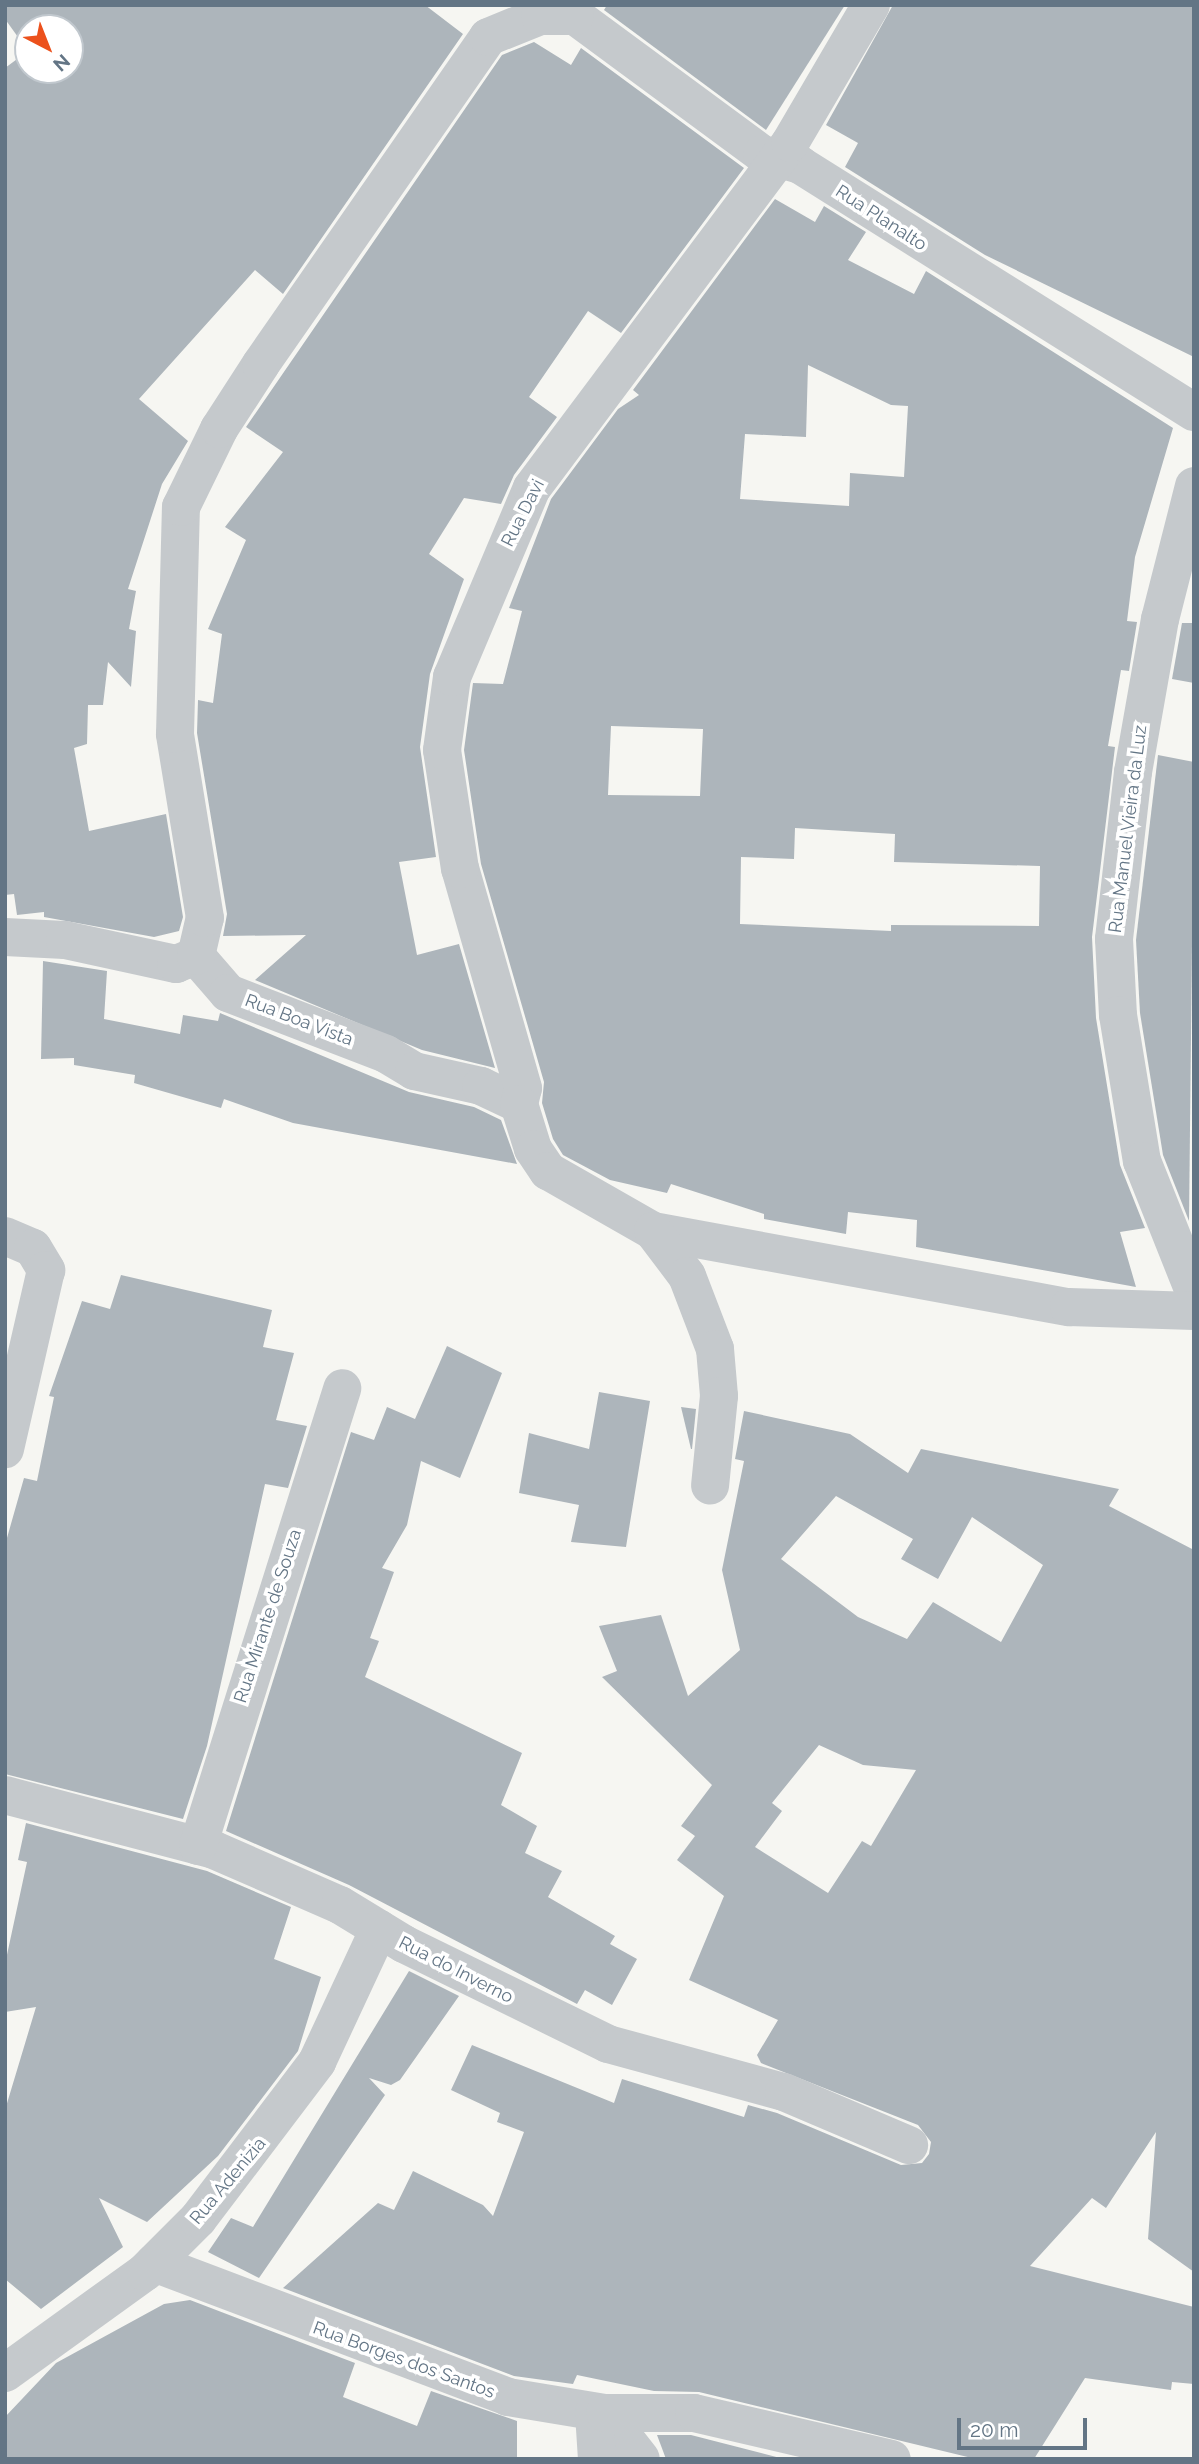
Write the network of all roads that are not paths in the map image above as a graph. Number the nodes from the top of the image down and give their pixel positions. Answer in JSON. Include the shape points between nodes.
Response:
{"nodes":[{"id":1,"x":871,"y":5,"type":"edge"},
{"id":2,"x":578,"y":10,"type":"edge"},
{"id":3,"x":775,"y":158,"type":"junction"},
{"id":4,"x":1194,"y":412,"type":"edge"},
{"id":5,"x":1194,"y":486,"type":"edge"},
{"id":6,"x":5,"y":937,"type":"edge"},
{"id":7,"x":196,"y":956,"type":"junction"},
{"id":8,"x":519,"y":1104,"type":"junction"},
{"id":9,"x":653,"y":1231,"type":"junction"},
{"id":10,"x":19,"y":1242,"type":"edge"},
{"id":11,"x":1194,"y":1292,"type":"edge"},
{"id":12,"x":1194,"y":1311,"type":"edge"},
{"id":13,"x":341,"y":1388,"type":"dead end"},
{"id":14,"x":5,"y":1449,"type":"edge"},
{"id":15,"x":709,"y":1486,"type":"dead end"},
{"id":16,"x":5,"y":1795,"type":"edge"},
{"id":17,"x":198,"y":1846,"type":"junction"},
{"id":18,"x":379,"y":1929,"type":"junction"},
{"id":19,"x":909,"y":2145,"type":"dead end"},
{"id":20,"x":154,"y":2263,"type":"junction"},
{"id":21,"x":5,"y":2373,"type":"edge"},
{"id":22,"x":599,"y":2413,"type":"junction"},
{"id":23,"x":597,"y":2459,"type":"edge"},
{"id":24,"x":642,"y":2459,"type":"edge"},
{"id":25,"x":892,"y":2459,"type":"edge"}],
"edges":[{"from":1,"to":3,"type":"street","name":"Rua Davi"},
{"from":2,"to":3,"type":"street","name":"Rua Planalto"},
{"from":2,"to":7,"type":"street","via":[[540,16],[488,37],[254,375],[181,507],[175,734],[205,918]]},
{"from":3,"to":4,"type":"street","name":"Rua Planalto","via":[[800,165]]},
{"from":3,"to":8,"type":"street","name":"Rua Davi","via":[[532,488],[452,677],[442,750],[460,869],[523,1088]]},
{"from":5,"to":11,"type":"street","name":"Rua Manuel Vieira da Luz","via":[[1160,619],[1133,772],[1114,939],[1121,1042],[1142,1161]]},
{"from":6,"to":7,"type":"street","via":[[65,940],[176,964]]},
{"from":7,"to":8,"type":"street","name":"Rua Boa Vista","via":[[228,993],[386,1054],[414,1071],[481,1086]]},
{"from":8,"to":9,"type":"street","name":"Rua Davi","via":[[533,1149],[548,1171]]},
{"from":9,"to":12,"type":"street","via":[[1069,1307]]},
{"from":9,"to":15,"type":"street","via":[[687,1276],[715,1349],[719,1396]]},
{"from":10,"to":14,"type":"street","via":[[46,1270]]},
{"from":13,"to":17,"type":"street","name":"Rua Mirante de Souza"},
{"from":16,"to":17,"type":"street","name":"Rua do Inverno"},
{"from":17,"to":18,"type":"street","name":"Rua do Inverno","via":[[340,1905]]},
{"from":18,"to":19,"type":"street","name":"Rua do Inverno","via":[[608,2044],[783,2092]]},
{"from":18,"to":20,"type":"street","name":"Rua Adenizia","via":[[349,2004],[297,2092],[198,2219]]},
{"from":20,"to":21,"type":"street","name":"Rua Adenizia"},
{"from":20,"to":22,"type":"street","name":"Rua Borges dos Santos","via":[[508,2397]]},
{"from":22,"to":23,"type":"street"},
{"from":22,"to":24,"type":"street"},
{"from":22,"to":25,"type":"street","name":"Rua Borges dos Santos","via":[[694,2413]]}]}
